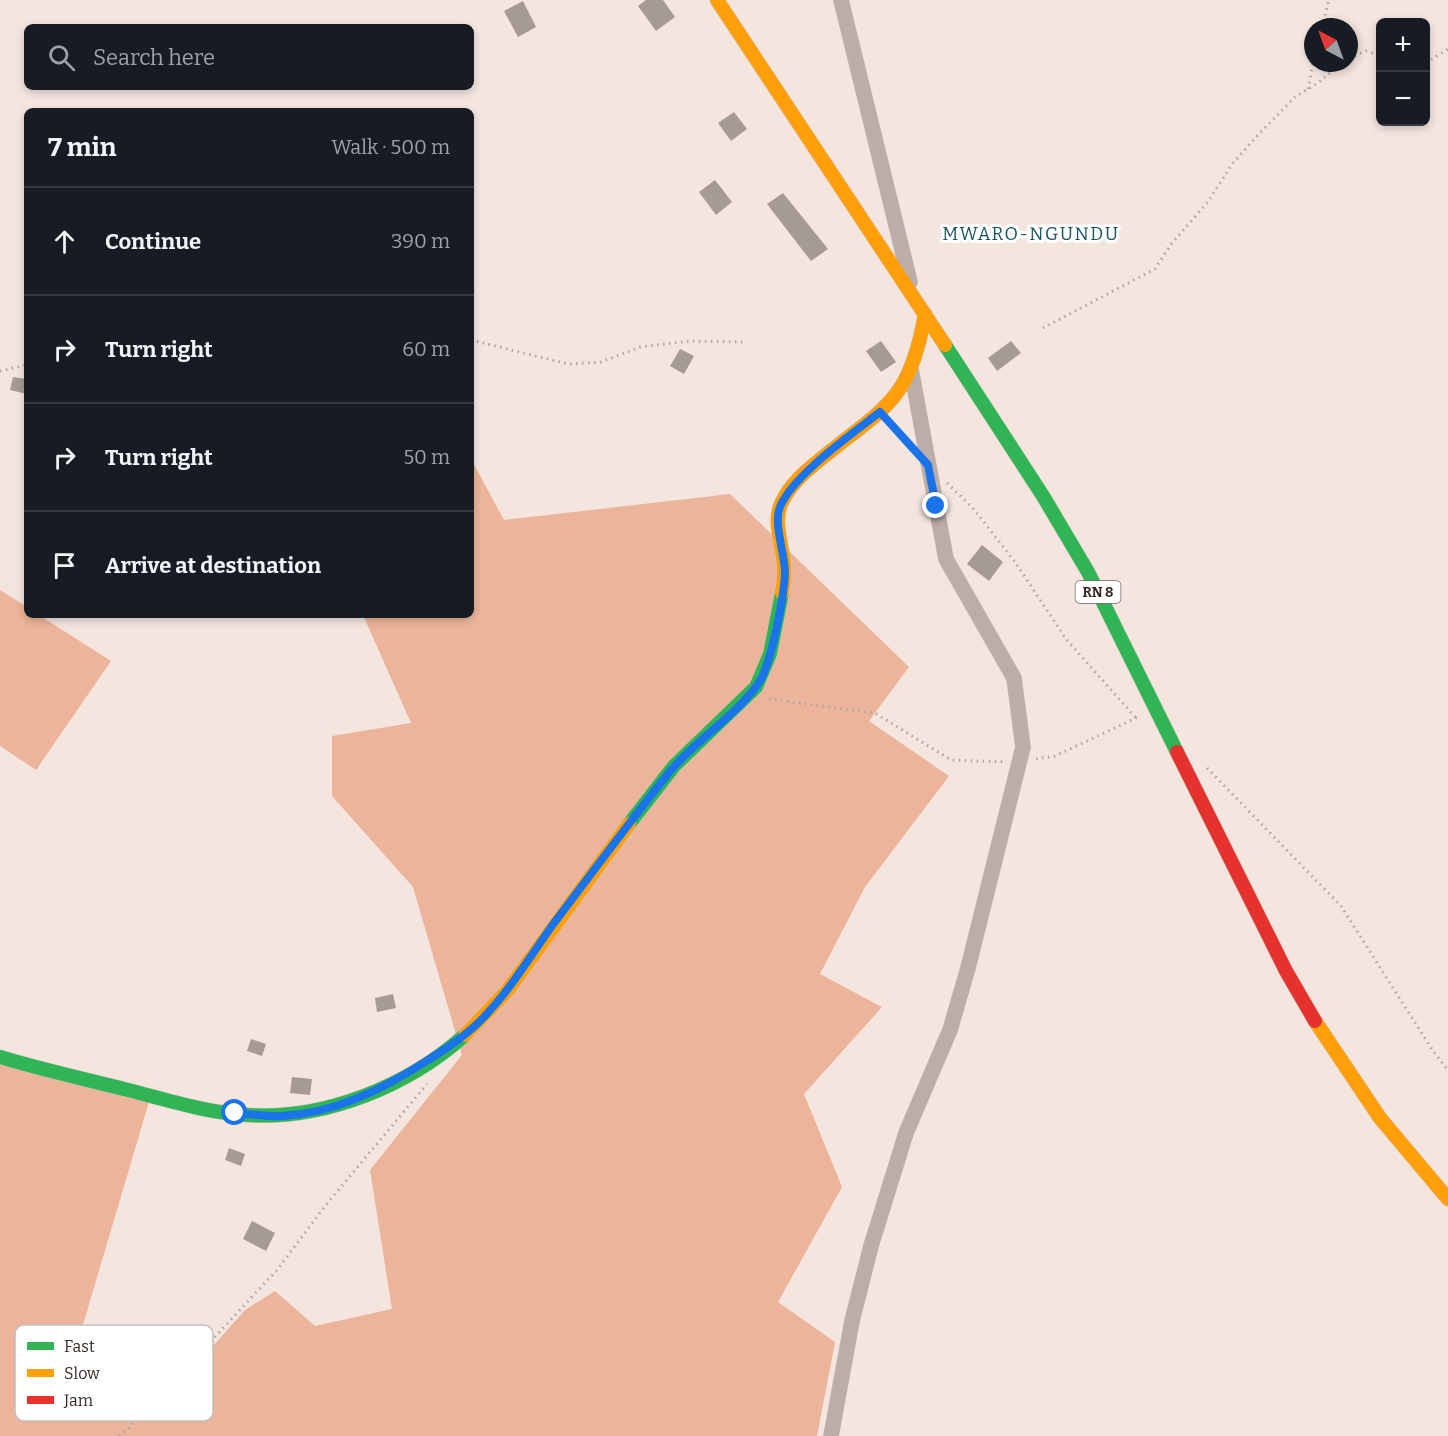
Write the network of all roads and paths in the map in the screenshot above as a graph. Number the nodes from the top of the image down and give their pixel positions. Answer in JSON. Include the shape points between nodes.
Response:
{"nodes":[{"id":1,"x":717,"y":0,"type":"edge"},
{"id":2,"x":840,"y":0,"type":"edge"},
{"id":3,"x":1329,"y":0,"type":"edge"},
{"id":4,"x":1324,"y":18,"type":"edge"},
{"id":5,"x":1448,"y":49,"type":"edge"},
{"id":6,"x":1358,"y":54,"type":"edge"},
{"id":7,"x":1376,"y":55,"type":"edge"},
{"id":8,"x":1430,"y":60,"type":"edge"},
{"id":9,"x":1311,"y":72,"type":"edge"},
{"id":10,"x":1330,"y":72,"type":"edge"},
{"id":11,"x":1308,"y":89,"type":"junction"},
{"id":12,"x":913,"y":297,"type":"junction"},
{"id":13,"x":925,"y":314,"type":"junction"},
{"id":14,"x":1042,"y":327,"type":"dead end"},
{"id":15,"x":474,"y":341,"type":"edge"},
{"id":16,"x":747,"y":342,"type":"dead end"},
{"id":17,"x":24,"y":366,"type":"edge"},
{"id":18,"x":911,"y":369,"type":"junction"},
{"id":19,"x":0,"y":371,"type":"edge"},
{"id":20,"x":880,"y":412,"type":"junction"},
{"id":21,"x":928,"y":465,"type":"junction"},
{"id":22,"x":746,"y":697,"type":"junction"},
{"id":23,"x":1136,"y":718,"type":"junction"},
{"id":24,"x":1163,"y":727,"type":"junction"},
{"id":25,"x":1019,"y":763,"type":"junction"},
{"id":26,"x":1203,"y":765,"type":"dead end"},
{"id":27,"x":0,"y":1057,"type":"edge"},
{"id":28,"x":1448,"y":1070,"type":"edge"},
{"id":29,"x":428,"y":1083,"type":"dead end"},
{"id":30,"x":1448,"y":1199,"type":"edge"},
{"id":31,"x":213,"y":1339,"type":"edge"},
{"id":32,"x":134,"y":1421,"type":"edge"},
{"id":33,"x":119,"y":1436,"type":"edge"},
{"id":34,"x":831,"y":1436,"type":"edge"}],
"edges":[{"from":1,"to":12,"type":"main road","number":"RN 8"},
{"from":2,"to":12,"type":"street"},
{"from":3,"to":4,"type":"path"},
{"from":5,"to":8,"type":"path"},
{"from":6,"to":7,"type":"path","via":[[1366,51]]},
{"from":9,"to":11,"type":"path"},
{"from":10,"to":11,"type":"path"},
{"from":11,"to":14,"type":"path","via":[[1295,97],[1233,163],[1155,269]]},
{"from":12,"to":13,"type":"main road","number":"RN 8"},
{"from":13,"to":18,"type":"main road"},
{"from":13,"to":24,"type":"main road","number":"RN 8","via":[[1088,572]]},
{"from":15,"to":16,"type":"path","via":[[568,364],[602,362],[640,347],[690,341]]},
{"from":17,"to":19,"type":"path"},
{"from":18,"to":20,"type":"main road","via":[[906,382]]},
{"from":18,"to":21,"type":"street"},
{"from":20,"to":21,"type":"path"},
{"from":20,"to":22,"type":"main road","via":[[830,452],[783,500],[777,520],[785,573],[781,604],[761,679]]},
{"from":21,"to":23,"type":"path","via":[[972,507],[1015,562],[1066,639]]},
{"from":21,"to":25,"type":"street","via":[[946,560],[1014,678],[1023,747]]},
{"from":22,"to":25,"type":"path","via":[[874,713],[951,760]]},
{"from":22,"to":27,"type":"main road","via":[[670,770],[510,987],[481,1020],[449,1047],[382,1089],[333,1107],[282,1116],[235,1113],[186,1105]]},
{"from":23,"to":24,"type":"path"},
{"from":23,"to":25,"type":"path","via":[[1055,756]]},
{"from":24,"to":30,"type":"main road","number":"RN 8","via":[[1313,1019],[1380,1120]]},
{"from":25,"to":34,"type":"street","via":[[950,1030],[906,1133],[872,1246],[852,1321]]},
{"from":26,"to":28,"type":"path","via":[[1341,906]]},
{"from":29,"to":31,"type":"path","via":[[277,1270]]},
{"from":32,"to":33,"type":"path"}]}
